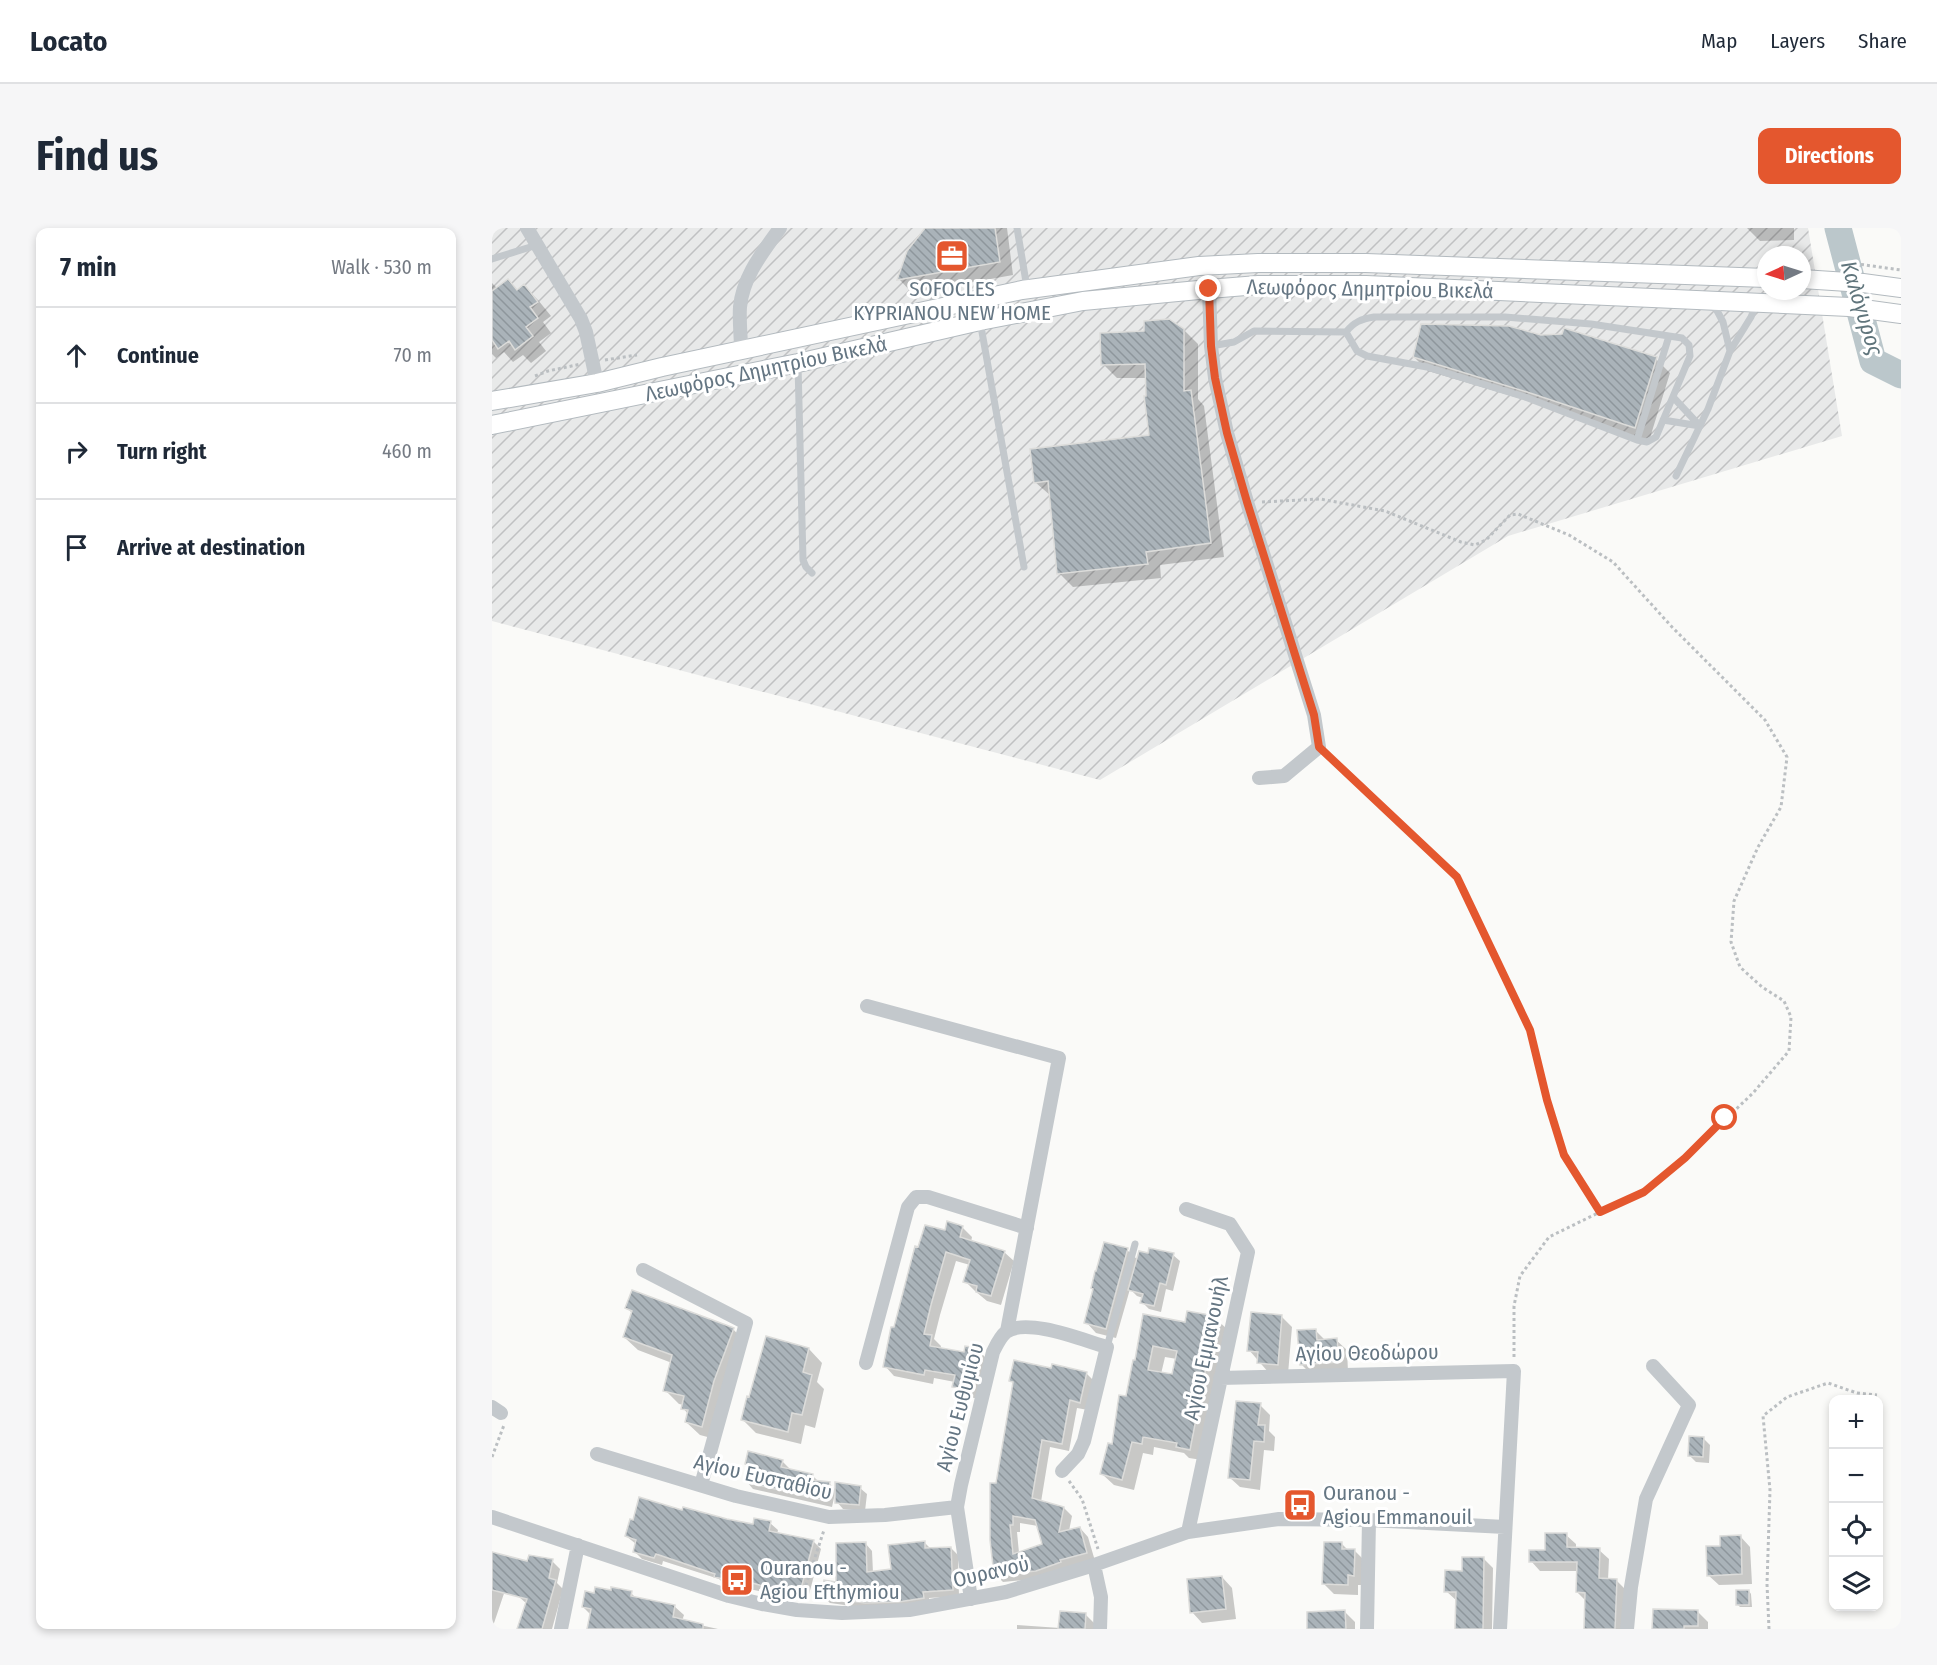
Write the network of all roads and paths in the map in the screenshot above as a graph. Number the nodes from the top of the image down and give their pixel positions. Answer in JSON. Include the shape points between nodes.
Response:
{"nodes":[{"id":1,"x":527,"y":228,"type":"edge"},
{"id":2,"x":780,"y":228,"type":"edge"},
{"id":3,"x":1017,"y":228,"type":"edge"},
{"id":4,"x":537,"y":245,"type":"junction"},
{"id":5,"x":492,"y":259,"type":"edge"},
{"id":6,"x":1834,"y":264,"type":"dead end"},
{"id":7,"x":1901,"y":270,"type":"edge"},
{"id":8,"x":1757,"y":278,"type":"edge"},
{"id":9,"x":1811,"y":279,"type":"edge"},
{"id":10,"x":1901,"y":288,"type":"edge"},
{"id":11,"x":1028,"y":289,"type":"junction"},
{"id":12,"x":1209,"y":289,"type":"junction"},
{"id":13,"x":1712,"y":301,"type":"junction"},
{"id":14,"x":1757,"y":303,"type":"junction"},
{"id":15,"x":1901,"y":314,"type":"edge"},
{"id":16,"x":980,"y":321,"type":"junction"},
{"id":17,"x":1346,"y":332,"type":"junction"},
{"id":18,"x":1669,"y":336,"type":"junction"},
{"id":19,"x":1211,"y":346,"type":"junction"},
{"id":20,"x":741,"y":350,"type":"junction"},
{"id":21,"x":1730,"y":351,"type":"junction"},
{"id":22,"x":798,"y":363,"type":"junction"},
{"id":23,"x":597,"y":383,"type":"junction"},
{"id":24,"x":1673,"y":397,"type":"junction"},
{"id":25,"x":492,"y":401,"type":"edge"},
{"id":26,"x":1663,"y":420,"type":"junction"},
{"id":27,"x":492,"y":425,"type":"edge"},
{"id":28,"x":1700,"y":426,"type":"junction"},
{"id":29,"x":1637,"y":440,"type":"junction"},
{"id":30,"x":1676,"y":476,"type":"dead end"},
{"id":31,"x":1247,"y":502,"type":"junction"},
{"id":32,"x":1024,"y":567,"type":"dead end"},
{"id":33,"x":812,"y":573,"type":"dead end"},
{"id":34,"x":1319,"y":747,"type":"junction"},
{"id":35,"x":1259,"y":778,"type":"dead end"},
{"id":36,"x":867,"y":1006,"type":"dead end"},
{"id":37,"x":1186,"y":1209,"type":"dead end"},
{"id":38,"x":1600,"y":1212,"type":"junction"},
{"id":39,"x":1027,"y":1228,"type":"junction"},
{"id":40,"x":1135,"y":1244,"type":"dead end"},
{"id":41,"x":643,"y":1270,"type":"dead end"},
{"id":42,"x":1007,"y":1331,"type":"junction"},
{"id":43,"x":1107,"y":1347,"type":"junction"},
{"id":44,"x":866,"y":1363,"type":"dead end"},
{"id":45,"x":1653,"y":1366,"type":"dead end"},
{"id":46,"x":1514,"y":1371,"type":"junction"},
{"id":47,"x":1220,"y":1378,"type":"junction"},
{"id":48,"x":1877,"y":1395,"type":"dead end"},
{"id":49,"x":496,"y":1410,"type":"edge"},
{"id":50,"x":597,"y":1454,"type":"dead end"},
{"id":51,"x":492,"y":1457,"type":"edge"},
{"id":52,"x":1062,"y":1471,"type":"joint"},
{"id":53,"x":701,"y":1485,"type":"junction"},
{"id":54,"x":957,"y":1507,"type":"junction"},
{"id":55,"x":492,"y":1517,"type":"edge"},
{"id":56,"x":829,"y":1517,"type":"junction"},
{"id":57,"x":1369,"y":1521,"type":"junction"},
{"id":58,"x":1505,"y":1527,"type":"junction"},
{"id":59,"x":1188,"y":1532,"type":"junction"},
{"id":60,"x":578,"y":1545,"type":"junction"},
{"id":61,"x":1098,"y":1564,"type":"junction"},
{"id":62,"x":971,"y":1599,"type":"junction"},
{"id":63,"x":797,"y":1610,"type":"junction"},
{"id":64,"x":561,"y":1629,"type":"edge"},
{"id":65,"x":1100,"y":1629,"type":"edge"},
{"id":66,"x":1367,"y":1629,"type":"edge"},
{"id":67,"x":1500,"y":1629,"type":"edge"},
{"id":68,"x":1627,"y":1629,"type":"edge"},
{"id":69,"x":1769,"y":1629,"type":"edge"}],
"edges":[{"from":1,"to":4,"type":"street"},
{"from":2,"to":20,"type":"street","via":[[752,268],[744,287],[740,307]]},
{"from":3,"to":11,"type":"lane"},
{"from":4,"to":5,"type":"lane"},
{"from":4,"to":23,"type":"street","via":[[581,319]]},
{"from":6,"to":7,"type":"path"},
{"from":8,"to":11,"type":"main road","name":"Λεωφόρος Δημητρίου Βικελά","via":[[1366,262],[1258,263],[1199,266]]},
{"from":9,"to":10,"type":"main road"},
{"from":11,"to":20,"type":"main road","name":"Λεωφόρος Δημητρίου Βικελά"},
{"from":12,"to":13,"type":"main road","name":"Λεωφόρος Δημητρίου Βικελά","via":[[1366,285]]},
{"from":12,"to":16,"type":"main road","name":"Λεωφόρος Δημητρίου Βικελά","via":[[1083,301]]},
{"from":12,"to":19,"type":"street"},
{"from":13,"to":14,"type":"main road","name":"Λεωφόρος Δημητρίου Βικελά"},
{"from":13,"to":21,"type":"lane","via":[[1723,322]]},
{"from":14,"to":15,"type":"main road","name":"Λεωφόρος Δημητρίου Βικελά","via":[[1849,307]]},
{"from":14,"to":21,"type":"lane"},
{"from":16,"to":22,"type":"main road","name":"Λεωφόρος Δημητρίου Βικελά"},
{"from":16,"to":32,"type":"lane"},
{"from":17,"to":18,"type":"lane","via":[[1361,319],[1374,317],[1505,317]]},
{"from":17,"to":19,"type":"lane","via":[[1254,331],[1234,342]]},
{"from":17,"to":29,"type":"lane","via":[[1356,351],[1367,356],[1427,367],[1514,394]]},
{"from":18,"to":24,"type":"lane","via":[[1682,338],[1689,345],[1690,356]]},
{"from":18,"to":29,"type":"lane"},
{"from":19,"to":31,"type":"street","via":[[1227,433]]},
{"from":20,"to":23,"type":"main road","name":"Λεωφόρος Δημητρίου Βικελά"},
{"from":21,"to":28,"type":"lane"},
{"from":22,"to":27,"type":"main road","name":"Λεωφόρος Δημητρίου Βικελά"},
{"from":22,"to":33,"type":"lane","via":[[803,560]]},
{"from":23,"to":25,"type":"main road","name":"Λεωφόρος Δημητρίου Βικελά"},
{"from":24,"to":26,"type":"lane"},
{"from":24,"to":28,"type":"lane"},
{"from":26,"to":28,"type":"lane"},
{"from":26,"to":29,"type":"lane","via":[[1656,438],[1647,442]]},
{"from":28,"to":30,"type":"lane"},
{"from":31,"to":34,"type":"street","via":[[1314,715]]},
{"from":31,"to":38,"type":"path","via":[[1320,499],[1385,511],[1475,545],[1486,540],[1510,515],[1518,514],[1569,535],[1613,562],[1765,720],[1787,757],[1781,807],[1734,900],[1731,942],[1740,967],[1784,1001],[1791,1017],[1789,1051],[1753,1093],[1677,1165],[1644,1192]]},
{"from":34,"to":35,"type":"street","via":[[1284,776]]},
{"from":34,"to":38,"type":"path","via":[[1457,877],[1530,1030],[1564,1155]]},
{"from":36,"to":39,"type":"street","via":[[1059,1058]]},
{"from":37,"to":47,"type":"street","name":"Αγίου Εμμανουήλ","via":[[1230,1224],[1248,1252]]},
{"from":38,"to":46,"type":"path","via":[[1549,1237],[1520,1276],[1514,1306]]},
{"from":39,"to":42,"type":"street"},
{"from":39,"to":44,"type":"street","via":[[928,1197],[916,1197],[908,1207]]},
{"from":40,"to":43,"type":"lane"},
{"from":41,"to":53,"type":"street","via":[[746,1323]]},
{"from":42,"to":43,"type":"street","name":"Αγίου Ευθυμίου","via":[[1037,1328]]},
{"from":42,"to":54,"type":"street","name":"Αγίου Ευθυμίου","via":[[993,1352]]},
{"from":43,"to":52,"type":"street","via":[[1084,1441]]},
{"from":45,"to":68,"type":"street","via":[[1689,1405],[1646,1499]]},
{"from":46,"to":47,"type":"street","name":"Αγίου Θεοδώρου"},
{"from":46,"to":58,"type":"street"},
{"from":47,"to":59,"type":"street","name":"Αγίου Εμμανουήλ"},
{"from":48,"to":69,"type":"path","via":[[1828,1383],[1787,1397],[1763,1416],[1770,1490]]},
{"from":49,"to":51,"type":"path","via":[[505,1425]]},
{"from":50,"to":53,"type":"street","name":"Αγίου Ευσταθίου"},
{"from":52,"to":61,"type":"path","via":[[1082,1499]]},
{"from":53,"to":56,"type":"street","name":"Αγίου Ευσταθίου"},
{"from":54,"to":56,"type":"street","name":"Αγίου Ευσταθίου"},
{"from":54,"to":62,"type":"street","name":"Αγίου Ευθυμίου"},
{"from":55,"to":60,"type":"street","name":"Ουρανού"},
{"from":56,"to":63,"type":"path"},
{"from":57,"to":58,"type":"street","name":"Ουρανού"},
{"from":57,"to":59,"type":"street","name":"Ουρανού","via":[[1279,1520]]},
{"from":57,"to":66,"type":"street"},
{"from":58,"to":67,"type":"street"},
{"from":59,"to":61,"type":"street","name":"Ουρανού"},
{"from":60,"to":63,"type":"street","name":"Ουρανού","via":[[729,1596]]},
{"from":60,"to":64,"type":"street"},
{"from":61,"to":62,"type":"street","name":"Ουρανού"},
{"from":61,"to":65,"type":"street"},
{"from":62,"to":63,"type":"street","name":"Ουρανού","via":[[909,1610]]}]}
